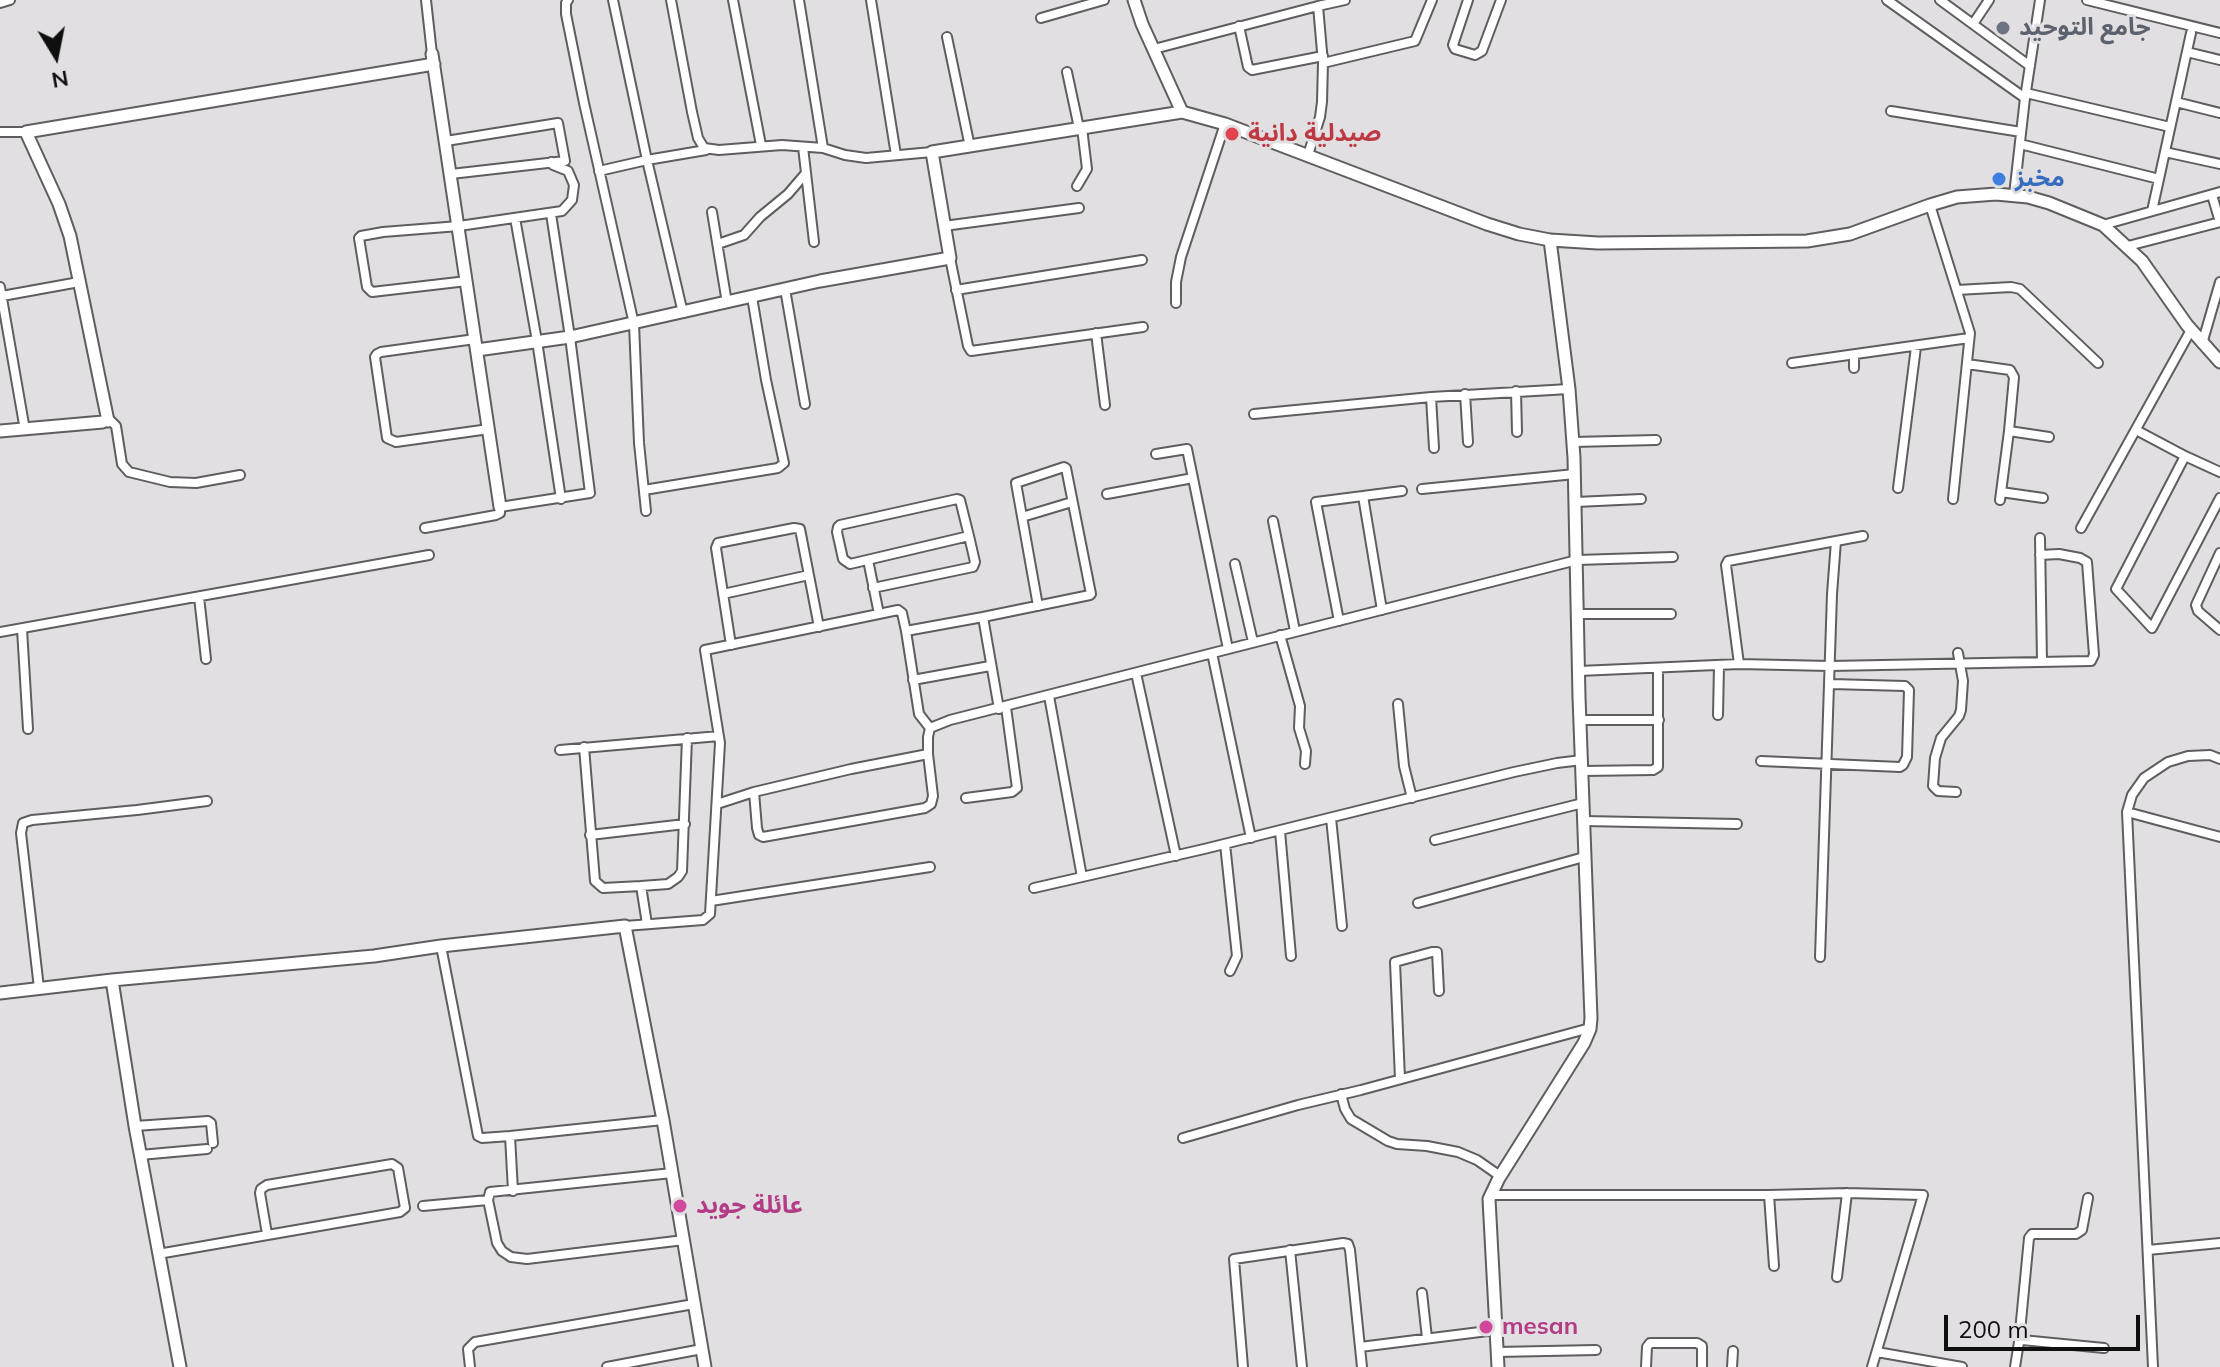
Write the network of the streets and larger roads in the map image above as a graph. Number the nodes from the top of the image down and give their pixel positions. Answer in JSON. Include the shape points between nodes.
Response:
{"nodes":[{"id":1,"x":10,"y":0,"type":"edge"},
{"id":2,"x":426,"y":0,"type":"edge"},
{"id":3,"x":568,"y":0,"type":"edge"},
{"id":4,"x":613,"y":0,"type":"edge"},
{"id":5,"x":671,"y":0,"type":"edge"},
{"id":6,"x":733,"y":0,"type":"edge"},
{"id":7,"x":799,"y":0,"type":"edge"},
{"id":8,"x":871,"y":0,"type":"edge"},
{"id":9,"x":1104,"y":0,"type":"edge"},
{"id":10,"x":1134,"y":0,"type":"edge"},
{"id":11,"x":1345,"y":0,"type":"edge"},
{"id":12,"x":1432,"y":0,"type":"edge"},
{"id":13,"x":1468,"y":0,"type":"edge"},
{"id":14,"x":1501,"y":0,"type":"edge"},
{"id":15,"x":1887,"y":0,"type":"edge"},
{"id":16,"x":1940,"y":0,"type":"edge"},
{"id":17,"x":1989,"y":0,"type":"edge"},
{"id":18,"x":2040,"y":0,"type":"edge"},
{"id":19,"x":2087,"y":0,"type":"edge"},
{"id":20,"x":0,"y":3,"type":"edge"},
{"id":21,"x":1318,"y":6,"type":"junction"},
{"id":22,"x":1041,"y":18,"type":"dead end"},
{"id":23,"x":1973,"y":24,"type":"junction"},
{"id":24,"x":1239,"y":26,"type":"junction"},
{"id":25,"x":2191,"y":33,"type":"dead end"},
{"id":26,"x":2220,"y":33,"type":"edge"},
{"id":27,"x":947,"y":37,"type":"dead end"},
{"id":28,"x":1154,"y":49,"type":"junction"},
{"id":29,"x":2187,"y":52,"type":"junction"},
{"id":30,"x":433,"y":59,"type":"junction"},
{"id":31,"x":1323,"y":59,"type":"junction"},
{"id":32,"x":2220,"y":60,"type":"edge"},
{"id":33,"x":2030,"y":66,"type":"junction"},
{"id":34,"x":1067,"y":72,"type":"dead end"},
{"id":35,"x":2025,"y":96,"type":"junction"},
{"id":36,"x":2176,"y":102,"type":"junction"},
{"id":37,"x":1891,"y":111,"type":"dead end"},
{"id":38,"x":1182,"y":112,"type":"junction"},
{"id":39,"x":2220,"y":113,"type":"edge"},
{"id":40,"x":1225,"y":124,"type":"junction"},
{"id":41,"x":2170,"y":127,"type":"junction"},
{"id":42,"x":1080,"y":128,"type":"junction"},
{"id":43,"x":0,"y":132,"type":"edge"},
{"id":44,"x":26,"y":132,"type":"junction"},
{"id":45,"x":2021,"y":132,"type":"junction"},
{"id":46,"x":446,"y":141,"type":"junction"},
{"id":47,"x":2020,"y":144,"type":"junction"},
{"id":48,"x":761,"y":145,"type":"junction"},
{"id":49,"x":803,"y":147,"type":"junction"},
{"id":50,"x":970,"y":147,"type":"junction"},
{"id":51,"x":823,"y":148,"type":"junction"},
{"id":52,"x":707,"y":149,"type":"junction"},
{"id":53,"x":932,"y":152,"type":"junction"},
{"id":54,"x":2165,"y":152,"type":"junction"},
{"id":55,"x":896,"y":155,"type":"junction"},
{"id":56,"x":1308,"y":155,"type":"junction"},
{"id":57,"x":647,"y":160,"type":"junction"},
{"id":58,"x":551,"y":162,"type":"junction"},
{"id":59,"x":2220,"y":164,"type":"edge"},
{"id":60,"x":599,"y":171,"type":"junction"},
{"id":61,"x":806,"y":173,"type":"junction"},
{"id":62,"x":451,"y":174,"type":"junction"},
{"id":63,"x":2159,"y":179,"type":"junction"},
{"id":64,"x":1077,"y":186,"type":"dead end"},
{"id":65,"x":2216,"y":193,"type":"edge"},
{"id":66,"x":2014,"y":195,"type":"junction"},
{"id":67,"x":1930,"y":205,"type":"junction"},
{"id":68,"x":1079,"y":208,"type":"dead end"},
{"id":69,"x":2152,"y":211,"type":"junction"},
{"id":70,"x":712,"y":212,"type":"dead end"},
{"id":71,"x":551,"y":214,"type":"junction"},
{"id":72,"x":515,"y":218,"type":"junction"},
{"id":73,"x":2220,"y":222,"type":"edge"},
{"id":74,"x":2103,"y":225,"type":"junction"},
{"id":75,"x":459,"y":226,"type":"junction"},
{"id":76,"x":944,"y":226,"type":"junction"},
{"id":77,"x":1550,"y":240,"type":"junction"},
{"id":78,"x":814,"y":242,"type":"dead end"},
{"id":79,"x":718,"y":244,"type":"junction"},
{"id":80,"x":2128,"y":246,"type":"junction"},
{"id":81,"x":950,"y":258,"type":"junction"},
{"id":82,"x":1142,"y":260,"type":"dead end"},
{"id":83,"x":467,"y":281,"type":"junction"},
{"id":84,"x":79,"y":282,"type":"junction"},
{"id":85,"x":2220,"y":282,"type":"edge"},
{"id":86,"x":785,"y":289,"type":"junction"},
{"id":87,"x":956,"y":290,"type":"junction"},
{"id":88,"x":1957,"y":290,"type":"junction"},
{"id":89,"x":1,"y":292,"type":"edge"},
{"id":90,"x":752,"y":297,"type":"junction"},
{"id":91,"x":727,"y":303,"type":"junction"},
{"id":92,"x":1176,"y":303,"type":"dead end"},
{"id":93,"x":683,"y":313,"type":"junction"},
{"id":94,"x":634,"y":324,"type":"junction"},
{"id":95,"x":1143,"y":327,"type":"dead end"},
{"id":96,"x":2191,"y":330,"type":"junction"},
{"id":97,"x":1096,"y":333,"type":"junction"},
{"id":98,"x":570,"y":337,"type":"junction"},
{"id":99,"x":1969,"y":338,"type":"junction"},
{"id":100,"x":537,"y":341,"type":"junction"},
{"id":101,"x":476,"y":344,"type":"junction"},
{"id":102,"x":2202,"y":344,"type":"junction"},
{"id":103,"x":1916,"y":347,"type":"junction"},
{"id":104,"x":1854,"y":355,"type":"junction"},
{"id":105,"x":2220,"y":362,"type":"edge"},
{"id":106,"x":1792,"y":363,"type":"dead end"},
{"id":107,"x":2098,"y":363,"type":"dead end"},
{"id":108,"x":1967,"y":364,"type":"junction"},
{"id":109,"x":1854,"y":368,"type":"dead end"},
{"id":110,"x":1569,"y":389,"type":"junction"},
{"id":111,"x":1516,"y":391,"type":"junction"},
{"id":112,"x":1465,"y":394,"type":"junction"},
{"id":113,"x":1431,"y":397,"type":"junction"},
{"id":114,"x":805,"y":404,"type":"dead end"},
{"id":115,"x":1105,"y":405,"type":"dead end"},
{"id":116,"x":1254,"y":414,"type":"dead end"},
{"id":117,"x":106,"y":421,"type":"junction"},
{"id":118,"x":489,"y":429,"type":"junction"},
{"id":119,"x":25,"y":430,"type":"junction"},
{"id":120,"x":2136,"y":430,"type":"junction"},
{"id":121,"x":0,"y":431,"type":"edge"},
{"id":122,"x":2009,"y":431,"type":"junction"},
{"id":123,"x":1517,"y":432,"type":"dead end"},
{"id":124,"x":2049,"y":437,"type":"dead end"},
{"id":125,"x":1656,"y":440,"type":"dead end"},
{"id":126,"x":1468,"y":442,"type":"dead end"},
{"id":127,"x":1573,"y":442,"type":"junction"},
{"id":128,"x":1434,"y":448,"type":"dead end"},
{"id":129,"x":1156,"y":454,"type":"dead end"},
{"id":130,"x":2185,"y":456,"type":"junction"},
{"id":131,"x":2220,"y":472,"type":"edge"},
{"id":132,"x":1575,"y":474,"type":"junction"},
{"id":133,"x":240,"y":475,"type":"dead end"},
{"id":134,"x":1193,"y":478,"type":"junction"},
{"id":135,"x":1898,"y":488,"type":"dead end"},
{"id":136,"x":1422,"y":489,"type":"dead end"},
{"id":137,"x":644,"y":490,"type":"junction"},
{"id":138,"x":1402,"y":491,"type":"dead end"},
{"id":139,"x":1107,"y":494,"type":"dead end"},
{"id":140,"x":1363,"y":496,"type":"junction"},
{"id":141,"x":2043,"y":498,"type":"dead end"},
{"id":142,"x":2220,"y":498,"type":"edge"},
{"id":143,"x":561,"y":499,"type":"junction"},
{"id":144,"x":1641,"y":499,"type":"dead end"},
{"id":145,"x":1953,"y":499,"type":"dead end"},
{"id":146,"x":1072,"y":502,"type":"junction"},
{"id":147,"x":1576,"y":502,"type":"junction"},
{"id":148,"x":500,"y":507,"type":"junction"},
{"id":149,"x":646,"y":511,"type":"dead end"},
{"id":150,"x":1022,"y":517,"type":"junction"},
{"id":151,"x":1273,"y":521,"type":"dead end"},
{"id":152,"x":425,"y":528,"type":"dead end"},
{"id":153,"x":2081,"y":528,"type":"dead end"},
{"id":154,"x":969,"y":536,"type":"junction"},
{"id":155,"x":1863,"y":536,"type":"dead end"},
{"id":156,"x":2040,"y":538,"type":"dead end"},
{"id":157,"x":1836,"y":541,"type":"junction"},
{"id":158,"x":2220,"y":553,"type":"edge"},
{"id":159,"x":429,"y":555,"type":"dead end"},
{"id":160,"x":2040,"y":555,"type":"junction"},
{"id":161,"x":1673,"y":557,"type":"dead end"},
{"id":162,"x":868,"y":560,"type":"junction"},
{"id":163,"x":1577,"y":560,"type":"junction"},
{"id":164,"x":1235,"y":564,"type":"dead end"},
{"id":165,"x":809,"y":575,"type":"junction"},
{"id":166,"x":873,"y":588,"type":"junction"},
{"id":167,"x":723,"y":594,"type":"junction"},
{"id":168,"x":199,"y":597,"type":"junction"},
{"id":169,"x":1038,"y":606,"type":"junction"},
{"id":170,"x":1382,"y":610,"type":"junction"},
{"id":171,"x":879,"y":614,"type":"junction"},
{"id":172,"x":1577,"y":614,"type":"junction"},
{"id":173,"x":1671,"y":614,"type":"dead end"},
{"id":174,"x":983,"y":617,"type":"junction"},
{"id":175,"x":1339,"y":621,"type":"junction"},
{"id":176,"x":819,"y":627,"type":"junction"},
{"id":177,"x":2219,"y":627,"type":"edge"},
{"id":178,"x":22,"y":629,"type":"junction"},
{"id":179,"x":906,"y":631,"type":"junction"},
{"id":180,"x":1295,"y":631,"type":"junction"},
{"id":181,"x":0,"y":632,"type":"edge"},
{"id":182,"x":1280,"y":635,"type":"junction"},
{"id":183,"x":1253,"y":642,"type":"junction"},
{"id":184,"x":731,"y":645,"type":"junction"},
{"id":185,"x":1228,"y":649,"type":"junction"},
{"id":186,"x":1212,"y":653,"type":"junction"},
{"id":187,"x":1958,"y":653,"type":"dead end"},
{"id":188,"x":206,"y":659,"type":"dead end"},
{"id":189,"x":2042,"y":662,"type":"junction"},
{"id":190,"x":1739,"y":664,"type":"junction"},
{"id":191,"x":1960,"y":664,"type":"junction"},
{"id":192,"x":990,"y":666,"type":"junction"},
{"id":193,"x":1719,"y":666,"type":"junction"},
{"id":194,"x":1830,"y":666,"type":"junction"},
{"id":195,"x":1658,"y":669,"type":"junction"},
{"id":196,"x":1579,"y":671,"type":"junction"},
{"id":197,"x":1136,"y":673,"type":"junction"},
{"id":198,"x":913,"y":680,"type":"junction"},
{"id":199,"x":1831,"y":684,"type":"junction"},
{"id":200,"x":1049,"y":696,"type":"junction"},
{"id":201,"x":1398,"y":704,"type":"dead end"},
{"id":202,"x":1002,"y":708,"type":"junction"},
{"id":203,"x":1718,"y":715,"type":"dead end"},
{"id":204,"x":1581,"y":720,"type":"junction"},
{"id":205,"x":1659,"y":720,"type":"junction"},
{"id":206,"x":930,"y":728,"type":"junction"},
{"id":207,"x":28,"y":729,"type":"dead end"},
{"id":208,"x":719,"y":736,"type":"junction"},
{"id":209,"x":687,"y":738,"type":"junction"},
{"id":210,"x":584,"y":747,"type":"junction"},
{"id":211,"x":560,"y":750,"type":"dead end"},
{"id":212,"x":928,"y":754,"type":"junction"},
{"id":213,"x":2220,"y":759,"type":"edge"},
{"id":214,"x":1761,"y":761,"type":"dead end"},
{"id":215,"x":1305,"y":764,"type":"dead end"},
{"id":216,"x":1827,"y":764,"type":"junction"},
{"id":217,"x":1582,"y":766,"type":"junction"},
{"id":218,"x":754,"y":792,"type":"junction"},
{"id":219,"x":1956,"y":792,"type":"dead end"},
{"id":220,"x":966,"y":798,"type":"dead end"},
{"id":221,"x":1412,"y":798,"type":"junction"},
{"id":222,"x":207,"y":801,"type":"dead end"},
{"id":223,"x":1583,"y":803,"type":"junction"},
{"id":224,"x":717,"y":804,"type":"junction"},
{"id":225,"x":2127,"y":812,"type":"junction"},
{"id":226,"x":1331,"y":818,"type":"junction"},
{"id":227,"x":1584,"y":821,"type":"junction"},
{"id":228,"x":685,"y":824,"type":"junction"},
{"id":229,"x":1737,"y":824,"type":"dead end"},
{"id":230,"x":1280,"y":831,"type":"junction"},
{"id":231,"x":590,"y":835,"type":"junction"},
{"id":232,"x":2220,"y":837,"type":"edge"},
{"id":233,"x":1251,"y":838,"type":"junction"},
{"id":234,"x":1435,"y":840,"type":"dead end"},
{"id":235,"x":1225,"y":844,"type":"junction"},
{"id":236,"x":1176,"y":856,"type":"junction"},
{"id":237,"x":1584,"y":857,"type":"junction"},
{"id":238,"x":930,"y":867,"type":"dead end"},
{"id":239,"x":1082,"y":877,"type":"junction"},
{"id":240,"x":641,"y":886,"type":"junction"},
{"id":241,"x":1034,"y":888,"type":"dead end"},
{"id":242,"x":711,"y":901,"type":"junction"},
{"id":243,"x":1418,"y":903,"type":"dead end"},
{"id":244,"x":647,"y":924,"type":"junction"},
{"id":245,"x":625,"y":926,"type":"junction"},
{"id":246,"x":1342,"y":926,"type":"dead end"},
{"id":247,"x":441,"y":946,"type":"junction"},
{"id":248,"x":1291,"y":956,"type":"dead end"},
{"id":249,"x":1820,"y":957,"type":"dead end"},
{"id":250,"x":1230,"y":971,"type":"dead end"},
{"id":251,"x":112,"y":980,"type":"junction"},
{"id":252,"x":39,"y":988,"type":"junction"},
{"id":253,"x":1439,"y":991,"type":"dead end"},
{"id":254,"x":0,"y":993,"type":"edge"},
{"id":255,"x":1590,"y":1028,"type":"junction"},
{"id":256,"x":1400,"y":1079,"type":"junction"},
{"id":257,"x":1341,"y":1094,"type":"junction"},
{"id":258,"x":663,"y":1120,"type":"junction"},
{"id":259,"x":135,"y":1126,"type":"junction"},
{"id":260,"x":510,"y":1136,"type":"junction"},
{"id":261,"x":1183,"y":1138,"type":"dead end"},
{"id":262,"x":140,"y":1155,"type":"junction"},
{"id":263,"x":672,"y":1173,"type":"junction"},
{"id":264,"x":1500,"y":1176,"type":"junction"},
{"id":265,"x":513,"y":1191,"type":"junction"},
{"id":266,"x":1847,"y":1193,"type":"junction"},
{"id":267,"x":1490,"y":1195,"type":"junction"},
{"id":268,"x":1769,"y":1195,"type":"junction"},
{"id":269,"x":2088,"y":1198,"type":"dead end"},
{"id":270,"x":488,"y":1200,"type":"junction"},
{"id":271,"x":423,"y":1206,"type":"dead end"},
{"id":272,"x":267,"y":1234,"type":"junction"},
{"id":273,"x":684,"y":1240,"type":"junction"},
{"id":274,"x":2220,"y":1243,"type":"edge"},
{"id":275,"x":1290,"y":1250,"type":"junction"},
{"id":276,"x":2148,"y":1250,"type":"junction"},
{"id":277,"x":158,"y":1254,"type":"junction"},
{"id":278,"x":1774,"y":1266,"type":"dead end"},
{"id":279,"x":1837,"y":1277,"type":"dead end"},
{"id":280,"x":1422,"y":1293,"type":"dead end"},
{"id":281,"x":694,"y":1304,"type":"junction"},
{"id":282,"x":1496,"y":1330,"type":"junction"},
{"id":283,"x":1427,"y":1338,"type":"junction"},
{"id":284,"x":2019,"y":1342,"type":"junction"},
{"id":285,"x":1360,"y":1347,"type":"junction"},
{"id":286,"x":2104,"y":1348,"type":"dead end"},
{"id":287,"x":702,"y":1349,"type":"junction"},
{"id":288,"x":1596,"y":1350,"type":"dead end"},
{"id":289,"x":1733,"y":1351,"type":"dead end"},
{"id":290,"x":1497,"y":1352,"type":"junction"},
{"id":291,"x":1877,"y":1352,"type":"junction"},
{"id":292,"x":180,"y":1367,"type":"edge"},
{"id":293,"x":470,"y":1367,"type":"edge"},
{"id":294,"x":607,"y":1367,"type":"edge"},
{"id":295,"x":705,"y":1367,"type":"edge"},
{"id":296,"x":1243,"y":1367,"type":"edge"},
{"id":297,"x":1302,"y":1367,"type":"edge"},
{"id":298,"x":1362,"y":1367,"type":"edge"},
{"id":299,"x":1498,"y":1367,"type":"edge"},
{"id":300,"x":1646,"y":1367,"type":"edge"},
{"id":301,"x":1702,"y":1367,"type":"edge"},
{"id":302,"x":1732,"y":1367,"type":"edge"},
{"id":303,"x":1872,"y":1367,"type":"edge"},
{"id":304,"x":1962,"y":1367,"type":"edge"},
{"id":305,"x":2015,"y":1367,"type":"edge"},
{"id":306,"x":2153,"y":1367,"type":"edge"}],
"edges":[{"from":1,"to":20,"type":"street"},
{"from":2,"to":30,"type":"street"},
{"from":3,"to":60,"type":"street","via":[[566,14]]},
{"from":4,"to":57,"type":"street"},
{"from":5,"to":52,"type":"street","via":[[698,138]]},
{"from":6,"to":48,"type":"street"},
{"from":7,"to":51,"type":"street"},
{"from":8,"to":55,"type":"street"},
{"from":9,"to":22,"type":"street"},
{"from":10,"to":28,"type":"street"},
{"from":11,"to":21,"type":"street"},
{"from":12,"to":31,"type":"street","via":[[1415,41]]},
{"from":13,"to":14,"type":"street","via":[[1453,45],[1475,55],[1482,51]]},
{"from":15,"to":35,"type":"street"},
{"from":16,"to":23,"type":"street"},
{"from":17,"to":23,"type":"street"},
{"from":18,"to":33,"type":"street"},
{"from":19,"to":26,"type":"street"},
{"from":21,"to":24,"type":"street"},
{"from":21,"to":31,"type":"street"},
{"from":23,"to":33,"type":"street"},
{"from":24,"to":28,"type":"street"},
{"from":24,"to":31,"type":"street","via":[[1249,69]]},
{"from":25,"to":29,"type":"street"},
{"from":27,"to":50,"type":"street"},
{"from":28,"to":38,"type":"street"},
{"from":29,"to":32,"type":"street"},
{"from":29,"to":36,"type":"street"},
{"from":30,"to":44,"type":"street"},
{"from":30,"to":46,"type":"street"},
{"from":31,"to":56,"type":"street","via":[[1320,117]]},
{"from":33,"to":35,"type":"street"},
{"from":34,"to":42,"type":"street"},
{"from":35,"to":41,"type":"street"},
{"from":35,"to":45,"type":"street"},
{"from":36,"to":39,"type":"street"},
{"from":36,"to":41,"type":"street"},
{"from":37,"to":45,"type":"street"},
{"from":38,"to":40,"type":"street"},
{"from":38,"to":42,"type":"street"},
{"from":40,"to":56,"type":"street"},
{"from":40,"to":92,"type":"street","via":[[1181,257]]},
{"from":41,"to":54,"type":"street"},
{"from":42,"to":50,"type":"street"},
{"from":42,"to":64,"type":"street","via":[[1087,169]]},
{"from":43,"to":44,"type":"street"},
{"from":44,"to":84,"type":"street","via":[[59,204]]},
{"from":45,"to":47,"type":"street"},
{"from":46,"to":58,"type":"street","via":[[558,123],[565,161]]},
{"from":46,"to":62,"type":"street"},
{"from":47,"to":63,"type":"street"},
{"from":47,"to":66,"type":"street"},
{"from":48,"to":49,"type":"street"},
{"from":48,"to":52,"type":"street"},
{"from":49,"to":51,"type":"street"},
{"from":49,"to":61,"type":"street"},
{"from":50,"to":53,"type":"street"},
{"from":51,"to":55,"type":"street","via":[[860,157]]},
{"from":52,"to":57,"type":"street"},
{"from":53,"to":55,"type":"street"},
{"from":53,"to":76,"type":"street"},
{"from":54,"to":59,"type":"street"},
{"from":54,"to":63,"type":"street"},
{"from":56,"to":77,"type":"street","via":[[1487,224]]},
{"from":57,"to":60,"type":"street"},
{"from":57,"to":93,"type":"street"},
{"from":58,"to":62,"type":"street"},
{"from":58,"to":71,"type":"street","via":[[568,171],[574,185],[572,200]]},
{"from":60,"to":94,"type":"street"},
{"from":61,"to":78,"type":"street"},
{"from":61,"to":79,"type":"street","via":[[744,235]]},
{"from":62,"to":75,"type":"street"},
{"from":63,"to":69,"type":"street"},
{"from":65,"to":69,"type":"street"},
{"from":65,"to":73,"type":"street"},
{"from":66,"to":67,"type":"street","via":[[1957,197]]},
{"from":66,"to":74,"type":"street"},
{"from":67,"to":77,"type":"street","via":[[1850,234],[1807,241]]},
{"from":67,"to":88,"type":"street"},
{"from":68,"to":76,"type":"street"},
{"from":69,"to":74,"type":"street"},
{"from":70,"to":79,"type":"street"},
{"from":71,"to":72,"type":"street"},
{"from":71,"to":98,"type":"street"},
{"from":72,"to":75,"type":"street"},
{"from":72,"to":100,"type":"street"},
{"from":73,"to":80,"type":"street"},
{"from":74,"to":80,"type":"street"},
{"from":75,"to":83,"type":"street"},
{"from":75,"to":83,"type":"street","via":[[359,238],[372,292]]},
{"from":76,"to":81,"type":"street"},
{"from":77,"to":110,"type":"street"},
{"from":79,"to":91,"type":"street"},
{"from":80,"to":96,"type":"street"},
{"from":81,"to":86,"type":"street"},
{"from":81,"to":87,"type":"street"},
{"from":82,"to":87,"type":"street"},
{"from":83,"to":101,"type":"street"},
{"from":84,"to":89,"type":"street"},
{"from":84,"to":117,"type":"street"},
{"from":85,"to":102,"type":"street"},
{"from":86,"to":90,"type":"street"},
{"from":86,"to":114,"type":"street"},
{"from":87,"to":97,"type":"street","via":[[971,351]]},
{"from":88,"to":99,"type":"street"},
{"from":88,"to":107,"type":"street","via":[[2020,289]]},
{"from":89,"to":119,"type":"street"},
{"from":90,"to":91,"type":"street"},
{"from":90,"to":137,"type":"street","via":[[784,463]]},
{"from":91,"to":93,"type":"street"},
{"from":93,"to":94,"type":"street"},
{"from":94,"to":98,"type":"street"},
{"from":94,"to":137,"type":"street"},
{"from":95,"to":97,"type":"street"},
{"from":96,"to":102,"type":"street"},
{"from":96,"to":120,"type":"street"},
{"from":97,"to":115,"type":"street"},
{"from":98,"to":100,"type":"street"},
{"from":98,"to":143,"type":"street","via":[[591,491]]},
{"from":99,"to":103,"type":"street"},
{"from":99,"to":108,"type":"street"},
{"from":100,"to":101,"type":"street"},
{"from":100,"to":143,"type":"street"},
{"from":101,"to":118,"type":"street"},
{"from":101,"to":118,"type":"street","via":[[377,354],[387,438],[396,442]]},
{"from":102,"to":105,"type":"street"},
{"from":103,"to":104,"type":"street"},
{"from":103,"to":135,"type":"street"},
{"from":104,"to":106,"type":"street"},
{"from":104,"to":109,"type":"street"},
{"from":108,"to":122,"type":"street","via":[[2013,374]]},
{"from":108,"to":145,"type":"street"},
{"from":110,"to":111,"type":"street"},
{"from":110,"to":127,"type":"street"},
{"from":111,"to":112,"type":"street"},
{"from":111,"to":123,"type":"street"},
{"from":112,"to":113,"type":"street"},
{"from":112,"to":126,"type":"street"},
{"from":113,"to":116,"type":"street"},
{"from":113,"to":128,"type":"street"},
{"from":117,"to":119,"type":"street"},
{"from":117,"to":133,"type":"street","via":[[116,426],[122,464],[129,472],[196,483]]},
{"from":118,"to":148,"type":"street"},
{"from":119,"to":121,"type":"street"},
{"from":120,"to":130,"type":"street"},
{"from":120,"to":153,"type":"street"},
{"from":122,"to":124,"type":"street"},
{"from":122,"to":141,"type":"street","via":[[2000,496]]},
{"from":125,"to":127,"type":"street"},
{"from":127,"to":132,"type":"street"},
{"from":129,"to":134,"type":"street","via":[[1187,448]]},
{"from":130,"to":131,"type":"street"},
{"from":130,"to":142,"type":"street","via":[[2116,589],[2152,628]]},
{"from":132,"to":136,"type":"street"},
{"from":132,"to":147,"type":"street"},
{"from":134,"to":139,"type":"street"},
{"from":134,"to":185,"type":"street"},
{"from":137,"to":149,"type":"street"},
{"from":138,"to":140,"type":"street"},
{"from":140,"to":170,"type":"street"},
{"from":140,"to":175,"type":"street","via":[[1315,505]]},
{"from":143,"to":148,"type":"street"},
{"from":144,"to":147,"type":"street"},
{"from":146,"to":150,"type":"street"},
{"from":146,"to":150,"type":"street","via":[[1062,467],[1016,483]]},
{"from":146,"to":169,"type":"street","via":[[1091,594]]},
{"from":147,"to":163,"type":"street"},
{"from":148,"to":152,"type":"street","via":[[496,515]]},
{"from":150,"to":169,"type":"street"},
{"from":151,"to":180,"type":"street"},
{"from":154,"to":162,"type":"street"},
{"from":154,"to":162,"type":"street","via":[[957,499],[839,526],[845,562]]},
{"from":154,"to":166,"type":"street","via":[[975,562],[971,569]]},
{"from":155,"to":157,"type":"street"},
{"from":156,"to":160,"type":"street"},
{"from":157,"to":190,"type":"street","via":[[1727,562]]},
{"from":157,"to":194,"type":"street"},
{"from":158,"to":177,"type":"street","via":[[2196,605]]},
{"from":159,"to":168,"type":"street"},
{"from":160,"to":189,"type":"street"},
{"from":160,"to":189,"type":"street","via":[[2087,562],[2094,655],[2087,662]]},
{"from":161,"to":163,"type":"street"},
{"from":162,"to":166,"type":"street"},
{"from":163,"to":170,"type":"street"},
{"from":163,"to":172,"type":"street"},
{"from":164,"to":183,"type":"street"},
{"from":165,"to":167,"type":"street"},
{"from":165,"to":167,"type":"street","via":[[799,528],[718,543]]},
{"from":165,"to":176,"type":"street"},
{"from":166,"to":171,"type":"street"},
{"from":167,"to":184,"type":"street"},
{"from":168,"to":178,"type":"street"},
{"from":168,"to":188,"type":"street"},
{"from":169,"to":174,"type":"street"},
{"from":170,"to":175,"type":"street"},
{"from":171,"to":176,"type":"street"},
{"from":171,"to":179,"type":"street","via":[[900,610]]},
{"from":172,"to":173,"type":"street"},
{"from":172,"to":196,"type":"street"},
{"from":174,"to":179,"type":"street"},
{"from":174,"to":192,"type":"street"},
{"from":175,"to":180,"type":"street"},
{"from":176,"to":184,"type":"street"},
{"from":178,"to":181,"type":"street"},
{"from":178,"to":207,"type":"street"},
{"from":179,"to":198,"type":"street"},
{"from":180,"to":182,"type":"street"},
{"from":182,"to":183,"type":"street"},
{"from":182,"to":215,"type":"street","via":[[1300,706]]},
{"from":183,"to":185,"type":"street"},
{"from":184,"to":208,"type":"street","via":[[704,653]]},
{"from":185,"to":186,"type":"street"},
{"from":186,"to":197,"type":"street"},
{"from":186,"to":233,"type":"street"},
{"from":187,"to":191,"type":"street"},
{"from":189,"to":191,"type":"street"},
{"from":190,"to":193,"type":"street"},
{"from":190,"to":194,"type":"street"},
{"from":191,"to":194,"type":"street"},
{"from":191,"to":219,"type":"street","via":[[1961,710],[1941,738],[1933,786]]},
{"from":192,"to":198,"type":"street"},
{"from":192,"to":202,"type":"street"},
{"from":193,"to":195,"type":"street"},
{"from":193,"to":203,"type":"street"},
{"from":194,"to":199,"type":"street"},
{"from":195,"to":196,"type":"street"},
{"from":195,"to":205,"type":"street"},
{"from":196,"to":204,"type":"street"},
{"from":197,"to":200,"type":"street"},
{"from":197,"to":236,"type":"street"},
{"from":198,"to":206,"type":"street","via":[[919,714]]},
{"from":199,"to":216,"type":"street"},
{"from":199,"to":216,"type":"street","via":[[1905,686],[1910,696],[1907,757],[1900,767]]},
{"from":200,"to":202,"type":"street"},
{"from":200,"to":239,"type":"street"},
{"from":201,"to":221,"type":"street"},
{"from":202,"to":206,"type":"street"},
{"from":202,"to":220,"type":"street","via":[[1017,788]]},
{"from":204,"to":205,"type":"street"},
{"from":204,"to":217,"type":"street"},
{"from":205,"to":217,"type":"street","via":[[1657,768]]},
{"from":206,"to":212,"type":"street"},
{"from":208,"to":209,"type":"street"},
{"from":208,"to":224,"type":"street"},
{"from":209,"to":210,"type":"street"},
{"from":209,"to":228,"type":"street"},
{"from":210,"to":211,"type":"street"},
{"from":210,"to":231,"type":"street"},
{"from":212,"to":218,"type":"street"},
{"from":212,"to":218,"type":"street","via":[[933,796],[925,808],[763,837],[757,828]]},
{"from":213,"to":225,"type":"street","via":[[2188,756],[2168,762],[2144,778]]},
{"from":214,"to":216,"type":"street"},
{"from":216,"to":249,"type":"street"},
{"from":217,"to":221,"type":"street","via":[[1543,765]]},
{"from":217,"to":223,"type":"street"},
{"from":218,"to":224,"type":"street"},
{"from":221,"to":226,"type":"street"},
{"from":222,"to":252,"type":"street","via":[[23,823]]},
{"from":223,"to":227,"type":"street"},
{"from":223,"to":234,"type":"street"},
{"from":224,"to":242,"type":"street"},
{"from":225,"to":232,"type":"street"},
{"from":225,"to":276,"type":"street"},
{"from":226,"to":230,"type":"street"},
{"from":226,"to":246,"type":"street"},
{"from":227,"to":229,"type":"street"},
{"from":227,"to":237,"type":"street"},
{"from":228,"to":231,"type":"street"},
{"from":228,"to":240,"type":"street","via":[[678,877],[668,884]]},
{"from":230,"to":233,"type":"street"},
{"from":230,"to":248,"type":"street"},
{"from":231,"to":240,"type":"street","via":[[596,884]]},
{"from":233,"to":235,"type":"street"},
{"from":235,"to":236,"type":"street"},
{"from":235,"to":250,"type":"street","via":[[1237,956]]},
{"from":236,"to":239,"type":"street"},
{"from":237,"to":243,"type":"street"},
{"from":237,"to":255,"type":"street"},
{"from":238,"to":242,"type":"street"},
{"from":239,"to":241,"type":"street"},
{"from":240,"to":244,"type":"street"},
{"from":242,"to":244,"type":"street","via":[[706,919]]},
{"from":244,"to":245,"type":"street"},
{"from":245,"to":247,"type":"street"},
{"from":245,"to":258,"type":"street"},
{"from":247,"to":251,"type":"street"},
{"from":247,"to":260,"type":"street","via":[[477,1134]]},
{"from":251,"to":252,"type":"street"},
{"from":251,"to":259,"type":"street"},
{"from":252,"to":254,"type":"street"},
{"from":253,"to":256,"type":"street","via":[[1437,952],[1395,962]]},
{"from":255,"to":256,"type":"street"},
{"from":255,"to":264,"type":"street"},
{"from":256,"to":257,"type":"street"},
{"from":257,"to":261,"type":"street"},
{"from":257,"to":264,"type":"street","via":[[1351,1119],[1388,1141],[1458,1152]]},
{"from":258,"to":260,"type":"street"},
{"from":258,"to":263,"type":"street"},
{"from":259,"to":262,"type":"street"},
{"from":259,"to":262,"type":"street","via":[[211,1123],[210,1146]]},
{"from":260,"to":265,"type":"street"},
{"from":262,"to":277,"type":"street"},
{"from":263,"to":265,"type":"street"},
{"from":263,"to":273,"type":"street"},
{"from":264,"to":267,"type":"street"},
{"from":265,"to":270,"type":"street","via":[[490,1192]]},
{"from":266,"to":268,"type":"street"},
{"from":266,"to":279,"type":"street"},
{"from":266,"to":291,"type":"street","via":[[1923,1195]]},
{"from":267,"to":268,"type":"street"},
{"from":267,"to":282,"type":"street"},
{"from":268,"to":278,"type":"street"},
{"from":269,"to":284,"type":"street","via":[[2082,1230],[2029,1238]]},
{"from":270,"to":271,"type":"street"},
{"from":270,"to":273,"type":"street","via":[[497,1243],[511,1257]]},
{"from":272,"to":272,"type":"street","via":[[404,1211],[398,1168],[392,1164],[267,1185],[260,1193]]},
{"from":272,"to":277,"type":"street"},
{"from":273,"to":281,"type":"street"},
{"from":274,"to":276,"type":"street"},
{"from":275,"to":285,"type":"street","via":[[1349,1245]]},
{"from":275,"to":296,"type":"street","via":[[1234,1260]]},
{"from":275,"to":297,"type":"street"},
{"from":276,"to":306,"type":"street"},
{"from":277,"to":292,"type":"street"},
{"from":280,"to":283,"type":"street"},
{"from":281,"to":287,"type":"street"},
{"from":281,"to":293,"type":"street","via":[[475,1342],[468,1349]]},
{"from":282,"to":283,"type":"street"},
{"from":282,"to":290,"type":"street"},
{"from":283,"to":285,"type":"street"},
{"from":284,"to":286,"type":"street"},
{"from":284,"to":305,"type":"street"},
{"from":285,"to":298,"type":"street"},
{"from":287,"to":294,"type":"street"},
{"from":287,"to":295,"type":"street"},
{"from":288,"to":290,"type":"street"},
{"from":289,"to":302,"type":"street"},
{"from":290,"to":299,"type":"street"},
{"from":291,"to":303,"type":"street"},
{"from":291,"to":304,"type":"street"},
{"from":300,"to":301,"type":"street","via":[[1650,1343],[1697,1343],[1702,1346]]}]}
